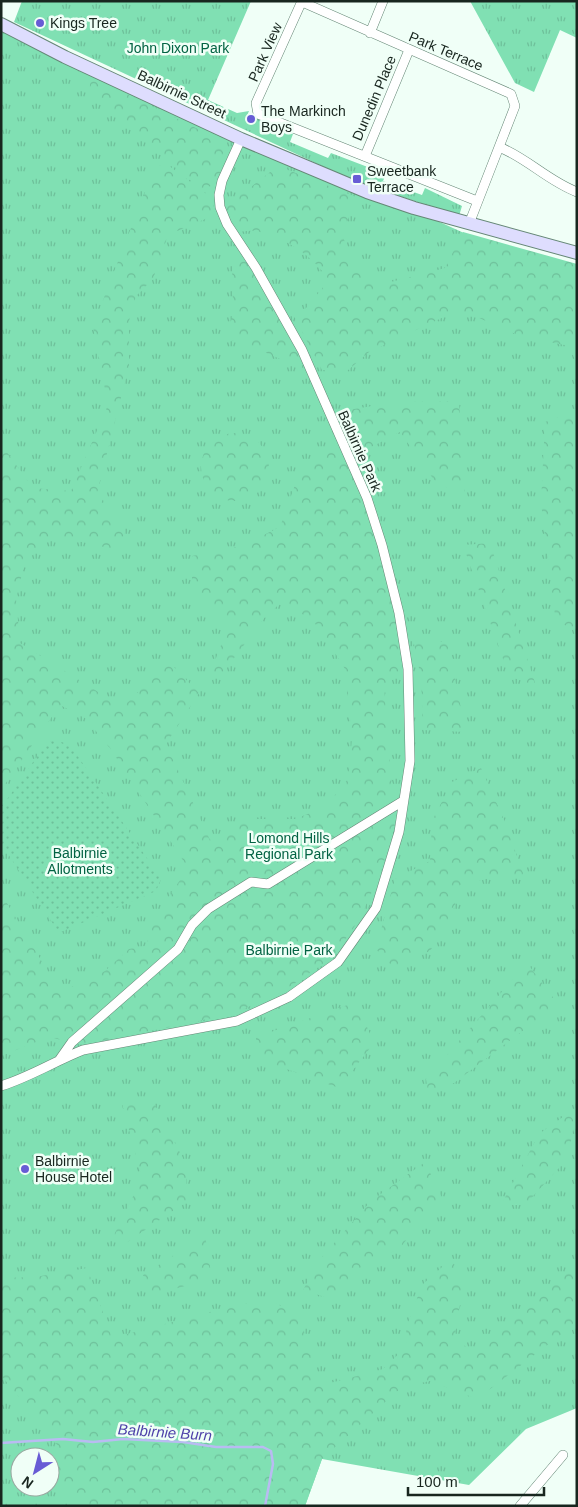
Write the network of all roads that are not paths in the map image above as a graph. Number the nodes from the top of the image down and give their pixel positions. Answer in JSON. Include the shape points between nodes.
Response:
{"nodes":[{"id":1,"x":383,"y":1,"type":"edge"},
{"id":2,"x":302,"y":2,"type":"edge"},
{"id":3,"x":1,"y":24,"type":"edge"},
{"id":4,"x":370,"y":33,"type":"junction"},
{"id":5,"x":409,"y":50,"type":"junction"},
{"id":6,"x":241,"y":139,"type":"junction"},
{"id":7,"x":499,"y":147,"type":"junction"},
{"id":8,"x":365,"y":156,"type":"junction"},
{"id":9,"x":577,"y":192,"type":"edge"},
{"id":10,"x":477,"y":201,"type":"junction"},
{"id":11,"x":469,"y":224,"type":"junction"},
{"id":12,"x":577,"y":254,"type":"edge"},
{"id":13,"x":403,"y":800,"type":"junction"},
{"id":14,"x":60,"y":1059,"type":"junction"},
{"id":15,"x":1,"y":1086,"type":"edge"},
{"id":16,"x":563,"y":1456,"type":"dead end"},
{"id":17,"x":520,"y":1506,"type":"edge"}],
"edges":[{"from":1,"to":4,"type":"street"},
{"from":2,"to":4,"type":"street","name":"Park Terrace"},
{"from":2,"to":8,"type":"street","name":"Park View","via":[[256,104],[258,114]]},
{"from":3,"to":6,"type":"main road","name":"Balbirnie Street"},
{"from":4,"to":5,"type":"street","name":"Park Terrace"},
{"from":5,"to":7,"type":"street","name":"Park Terrace","via":[[511,94],[515,106]]},
{"from":5,"to":8,"type":"street","name":"Dunedin Place"},
{"from":6,"to":11,"type":"main road","name":"Balbirnie Street","via":[[367,192]]},
{"from":6,"to":13,"type":"street","name":"Balbirnie Park","via":[[222,181],[218,195],[220,207],[302,350],[367,498],[399,613],[408,668],[410,761]]},
{"from":7,"to":9,"type":"street","via":[[519,155],[544,175]]},
{"from":7,"to":10,"type":"street"},
{"from":8,"to":10,"type":"street"},
{"from":10,"to":11,"type":"street"},
{"from":11,"to":12,"type":"main road","name":"Balbirnie Street"},
{"from":13,"to":14,"type":"street","name":"Balbirnie Park","via":[[268,884],[251,882],[208,909],[192,925],[178,949],[72,1042]]},
{"from":13,"to":14,"type":"street","name":"Balbirnie Park","via":[[399,832],[376,908],[338,962],[289,997],[237,1021],[83,1050]]},
{"from":14,"to":15,"type":"street","name":"Balbirnie Park","via":[[21,1080]]},
{"from":16,"to":17,"type":"street"}]}
